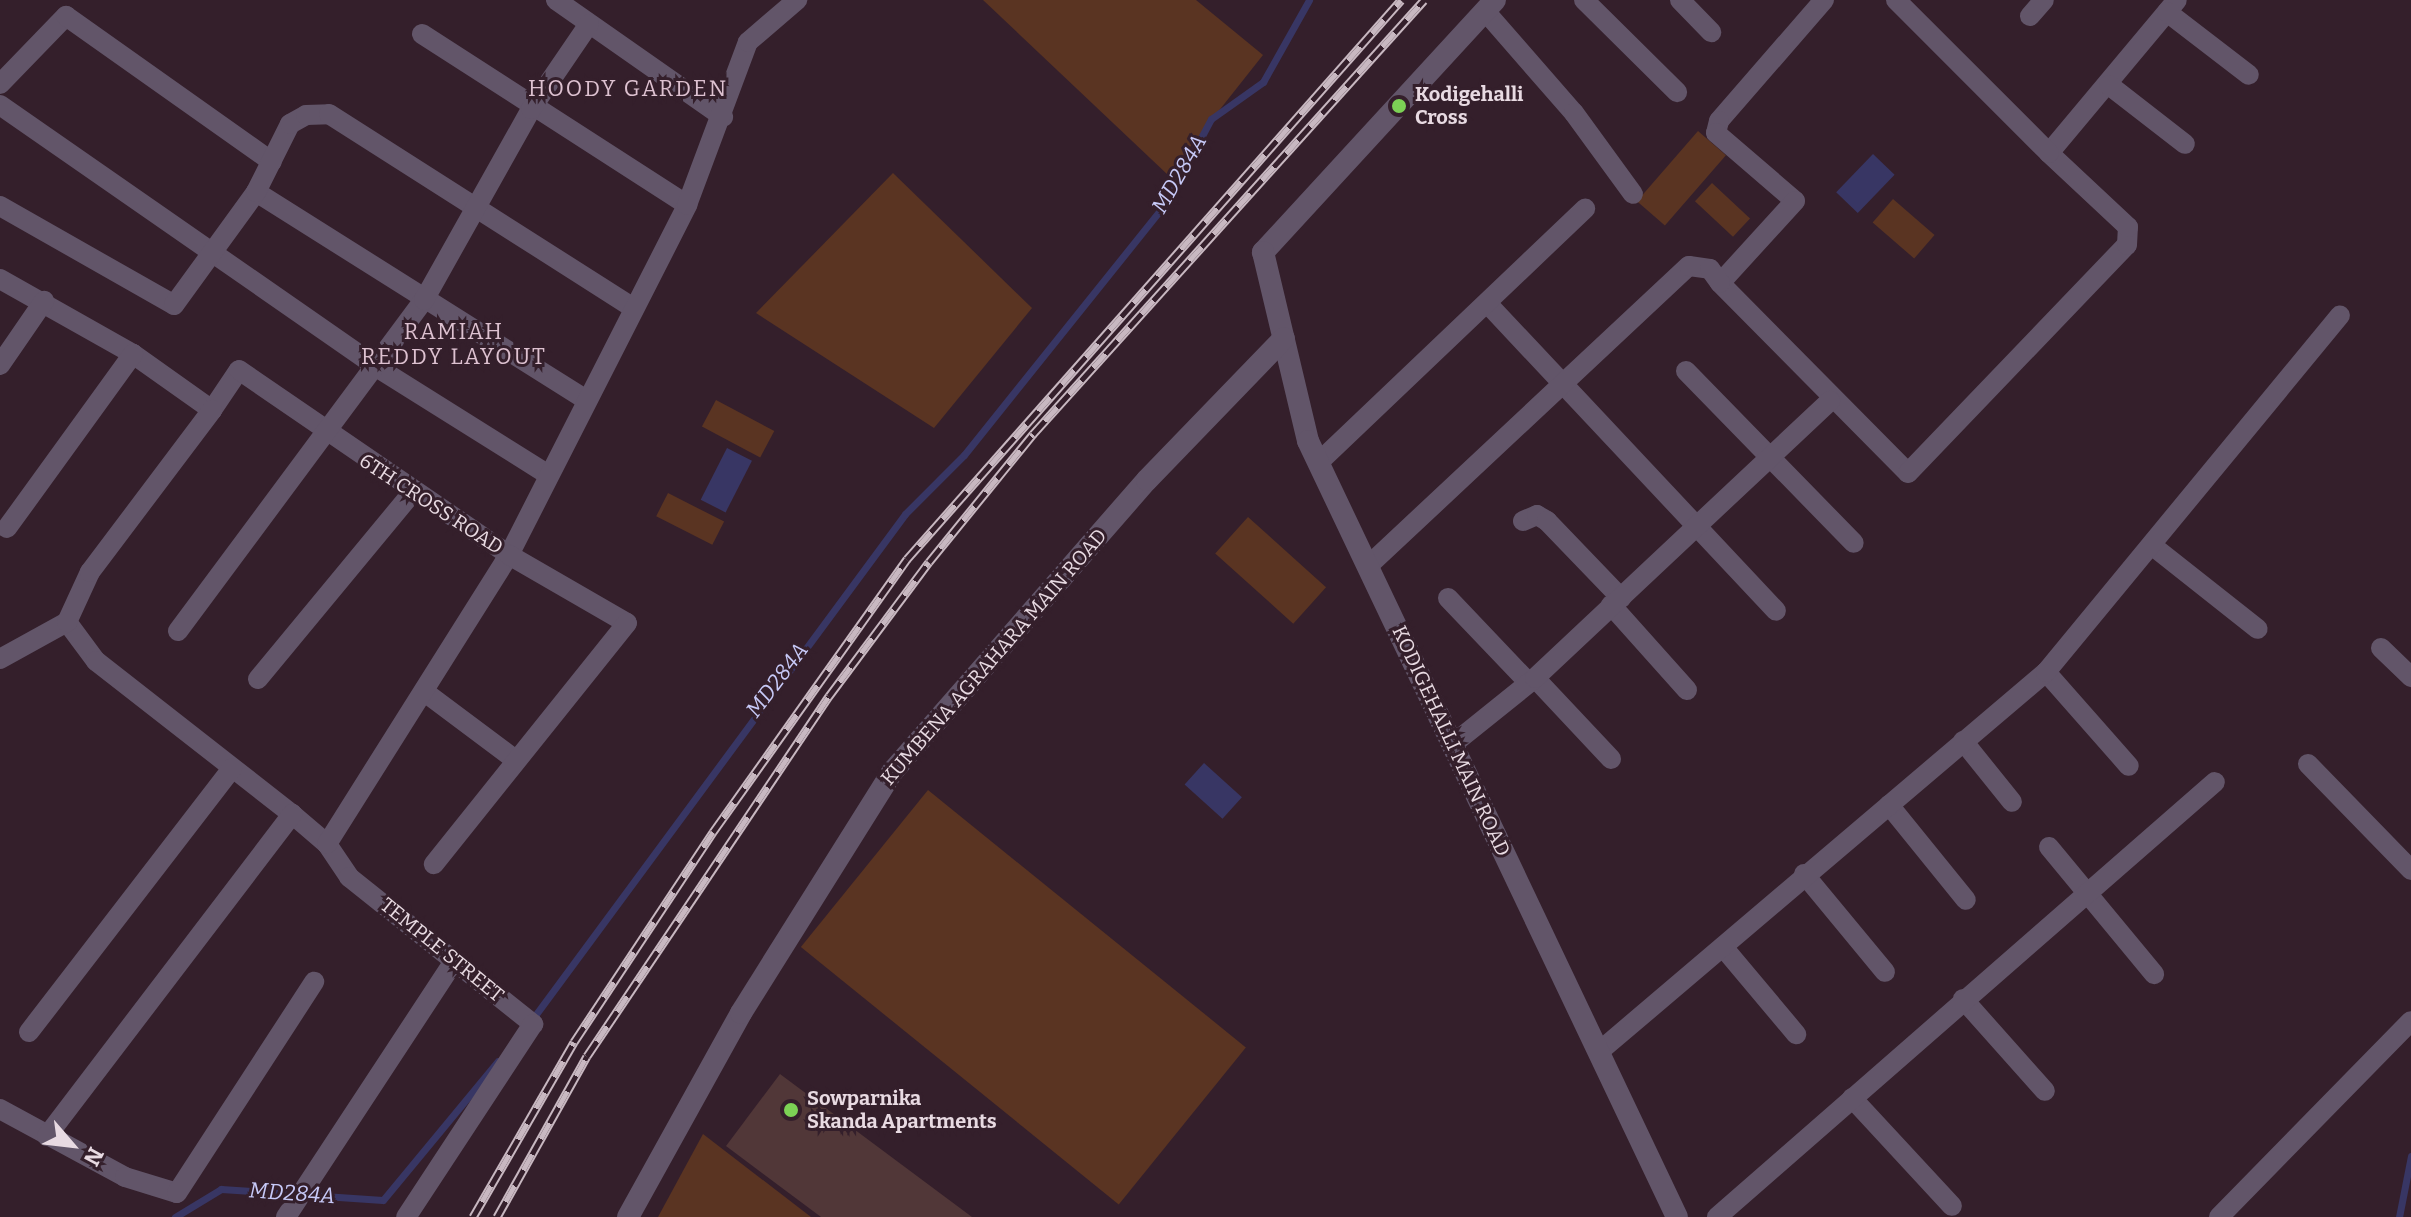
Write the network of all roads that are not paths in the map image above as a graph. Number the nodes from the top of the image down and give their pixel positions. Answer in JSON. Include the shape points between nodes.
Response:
{"nodes":[{"id":1,"x":556,"y":0,"type":"edge"},
{"id":2,"x":797,"y":0,"type":"edge"},
{"id":3,"x":1584,"y":0,"type":"edge"},
{"id":4,"x":1680,"y":0,"type":"edge"},
{"id":5,"x":1824,"y":0,"type":"edge"},
{"id":6,"x":1896,"y":0,"type":"edge"},
{"id":7,"x":2044,"y":0,"type":"edge"},
{"id":8,"x":1490,"y":6,"type":"edge"},
{"id":9,"x":2172,"y":6,"type":"edge"},
{"id":10,"x":2030,"y":16,"type":"dead end"},
{"id":11,"x":589,"y":24,"type":"junction"},
{"id":12,"x":1711,"y":32,"type":"dead end"},
{"id":13,"x":422,"y":34,"type":"dead end"},
{"id":14,"x":2249,"y":75,"type":"dead end"},
{"id":15,"x":0,"y":84,"type":"edge"},
{"id":16,"x":2109,"y":85,"type":"junction"},
{"id":17,"x":1677,"y":92,"type":"dead end"},
{"id":18,"x":0,"y":105,"type":"edge"},
{"id":19,"x":531,"y":109,"type":"junction"},
{"id":20,"x":723,"y":117,"type":"junction"},
{"id":21,"x":2185,"y":144,"type":"dead end"},
{"id":22,"x":2049,"y":153,"type":"junction"},
{"id":23,"x":272,"y":162,"type":"junction"},
{"id":24,"x":256,"y":192,"type":"junction"},
{"id":25,"x":1633,"y":194,"type":"dead end"},
{"id":26,"x":687,"y":205,"type":"junction"},
{"id":27,"x":0,"y":206,"type":"edge"},
{"id":28,"x":478,"y":207,"type":"junction"},
{"id":29,"x":1585,"y":209,"type":"dead end"},
{"id":30,"x":215,"y":253,"type":"junction"},
{"id":31,"x":0,"y":279,"type":"edge"},
{"id":32,"x":1720,"y":283,"type":"junction"},
{"id":33,"x":424,"y":300,"type":"junction"},
{"id":34,"x":44,"y":301,"type":"junction"},
{"id":35,"x":1487,"y":303,"type":"junction"},
{"id":36,"x":633,"y":308,"type":"junction"},
{"id":37,"x":2340,"y":315,"type":"dead end"},
{"id":38,"x":1284,"y":338,"type":"junction"},
{"id":39,"x":133,"y":354,"type":"junction"},
{"id":40,"x":0,"y":365,"type":"edge"},
{"id":41,"x":378,"y":368,"type":"junction"},
{"id":42,"x":1686,"y":371,"type":"dead end"},
{"id":43,"x":1566,"y":387,"type":"junction"},
{"id":44,"x":586,"y":400,"type":"junction"},
{"id":45,"x":1830,"y":401,"type":"junction"},
{"id":46,"x":212,"y":410,"type":"junction"},
{"id":47,"x":327,"y":436,"type":"junction"},
{"id":48,"x":1770,"y":455,"type":"junction"},
{"id":49,"x":1318,"y":463,"type":"junction"},
{"id":50,"x":547,"y":474,"type":"junction"},
{"id":51,"x":412,"y":493,"type":"junction"},
{"id":52,"x":1523,"y":521,"type":"dead end"},
{"id":53,"x":1697,"y":524,"type":"junction"},
{"id":54,"x":7,"y":528,"type":"dead end"},
{"id":55,"x":1854,"y":543,"type":"dead end"},
{"id":56,"x":2154,"y":547,"type":"junction"},
{"id":57,"x":509,"y":555,"type":"junction"},
{"id":58,"x":1368,"y":566,"type":"junction"},
{"id":59,"x":1448,"y":598,"type":"dead end"},
{"id":60,"x":1616,"y":602,"type":"junction"},
{"id":61,"x":1776,"y":611,"type":"dead end"},
{"id":62,"x":67,"y":622,"type":"junction"},
{"id":63,"x":2258,"y":629,"type":"dead end"},
{"id":64,"x":178,"y":631,"type":"dead end"},
{"id":65,"x":2381,"y":648,"type":"dead end"},
{"id":66,"x":0,"y":659,"type":"edge"},
{"id":67,"x":2046,"y":672,"type":"junction"},
{"id":68,"x":2411,"y":677,"type":"edge"},
{"id":69,"x":258,"y":679,"type":"dead end"},
{"id":70,"x":1532,"y":681,"type":"junction"},
{"id":71,"x":1687,"y":690,"type":"dead end"},
{"id":72,"x":426,"y":693,"type":"junction"},
{"id":73,"x":1963,"y":741,"type":"junction"},
{"id":74,"x":1453,"y":744,"type":"junction"},
{"id":75,"x":513,"y":758,"type":"junction"},
{"id":76,"x":1611,"y":759,"type":"dead end"},
{"id":77,"x":2308,"y":764,"type":"dead end"},
{"id":78,"x":2129,"y":766,"type":"dead end"},
{"id":79,"x":232,"y":768,"type":"junction"},
{"id":80,"x":2215,"y":782,"type":"dead end"},
{"id":81,"x":2012,"y":802,"type":"dead end"},
{"id":82,"x":1889,"y":805,"type":"junction"},
{"id":83,"x":292,"y":814,"type":"junction"},
{"id":84,"x":327,"y":844,"type":"junction"},
{"id":85,"x":2049,"y":847,"type":"dead end"},
{"id":86,"x":434,"y":864,"type":"dead end"},
{"id":87,"x":2411,"y":870,"type":"edge"},
{"id":88,"x":1804,"y":874,"type":"junction"},
{"id":89,"x":2085,"y":891,"type":"junction"},
{"id":90,"x":1966,"y":900,"type":"dead end"},
{"id":91,"x":1723,"y":947,"type":"junction"},
{"id":92,"x":454,"y":961,"type":"junction"},
{"id":93,"x":1885,"y":972,"type":"dead end"},
{"id":94,"x":2154,"y":974,"type":"dead end"},
{"id":95,"x":314,"y":982,"type":"dead end"},
{"id":96,"x":1963,"y":999,"type":"junction"},
{"id":97,"x":2411,"y":1021,"type":"edge"},
{"id":98,"x":29,"y":1032,"type":"dead end"},
{"id":99,"x":1796,"y":1034,"type":"dead end"},
{"id":100,"x":1601,"y":1050,"type":"junction"},
{"id":101,"x":2045,"y":1091,"type":"dead end"},
{"id":102,"x":1852,"y":1098,"type":"junction"},
{"id":103,"x":0,"y":1109,"type":"edge"},
{"id":104,"x":47,"y":1136,"type":"junction"},
{"id":105,"x":1952,"y":1206,"type":"dead end"},
{"id":106,"x":1730,"y":1213,"type":"edge"},
{"id":107,"x":286,"y":1217,"type":"edge"},
{"id":108,"x":406,"y":1217,"type":"edge"},
{"id":109,"x":628,"y":1217,"type":"edge"},
{"id":110,"x":1677,"y":1217,"type":"edge"},
{"id":111,"x":2219,"y":1217,"type":"edge"}],
"edges":[{"from":1,"to":11,"type":"street"},
{"from":2,"to":20,"type":"street","name":"6TH CROSS ROAD","via":[[748,42]]},
{"from":3,"to":17,"type":"street"},
{"from":4,"to":12,"type":"street"},
{"from":5,"to":32,"type":"street","via":[[1719,121],[1716,133],[1795,201]]},
{"from":6,"to":22,"type":"street"},
{"from":7,"to":10,"type":"street"},
{"from":8,"to":25,"type":"street"},
{"from":8,"to":38,"type":"street","name":"KODIGEHALLI MAIN ROAD","via":[[1263,252]]},
{"from":9,"to":14,"type":"street"},
{"from":9,"to":16,"type":"street"},
{"from":11,"to":19,"type":"street"},
{"from":11,"to":20,"type":"street"},
{"from":13,"to":19,"type":"street"},
{"from":15,"to":23,"type":"street","via":[[66,16]]},
{"from":16,"to":21,"type":"street"},
{"from":16,"to":22,"type":"street"},
{"from":18,"to":30,"type":"street"},
{"from":19,"to":26,"type":"street"},
{"from":19,"to":28,"type":"street"},
{"from":20,"to":26,"type":"street","name":"6TH CROSS ROAD"},
{"from":22,"to":45,"type":"street","via":[[2128,227],[2127,245],[1908,473]]},
{"from":23,"to":24,"type":"street"},
{"from":23,"to":28,"type":"street","via":[[290,124],[306,115],[329,114]]},
{"from":24,"to":30,"type":"street"},
{"from":24,"to":33,"type":"street"},
{"from":26,"to":36,"type":"street","name":"6TH CROSS ROAD"},
{"from":27,"to":30,"type":"street","via":[[167,304],[181,301]]},
{"from":28,"to":33,"type":"street"},
{"from":28,"to":36,"type":"street"},
{"from":29,"to":35,"type":"street"},
{"from":30,"to":41,"type":"street"},
{"from":31,"to":34,"type":"street"},
{"from":32,"to":43,"type":"street","via":[[1710,269],[1689,266]]},
{"from":32,"to":45,"type":"street"},
{"from":33,"to":41,"type":"street"},
{"from":33,"to":44,"type":"street"},
{"from":34,"to":39,"type":"street"},
{"from":34,"to":40,"type":"street"},
{"from":35,"to":43,"type":"street"},
{"from":35,"to":49,"type":"street"},
{"from":36,"to":44,"type":"street","name":"6TH CROSS ROAD"},
{"from":37,"to":56,"type":"street"},
{"from":38,"to":49,"type":"street","name":"KODIGEHALLI MAIN ROAD"},
{"from":38,"to":109,"type":"street","name":"KUMBENA AGRAHARA MAIN ROAD","via":[[1147,480],[893,771],[741,1013]]},
{"from":39,"to":46,"type":"street"},
{"from":39,"to":54,"type":"street"},
{"from":41,"to":47,"type":"street"},
{"from":41,"to":50,"type":"street"},
{"from":42,"to":48,"type":"street"},
{"from":43,"to":53,"type":"street"},
{"from":43,"to":58,"type":"street"},
{"from":44,"to":50,"type":"street","name":"6TH CROSS ROAD"},
{"from":45,"to":48,"type":"street"},
{"from":46,"to":47,"type":"street","name":"6TH CROSS ROAD","via":[[239,370]]},
{"from":46,"to":62,"type":"street","via":[[90,572]]},
{"from":47,"to":51,"type":"street","name":"6TH CROSS ROAD"},
{"from":47,"to":64,"type":"street"},
{"from":48,"to":53,"type":"street"},
{"from":48,"to":55,"type":"street"},
{"from":49,"to":58,"type":"street","name":"KODIGEHALLI MAIN ROAD"},
{"from":50,"to":57,"type":"street","name":"6TH CROSS ROAD"},
{"from":51,"to":57,"type":"street","name":"6TH CROSS ROAD"},
{"from":51,"to":69,"type":"street"},
{"from":52,"to":60,"type":"street","via":[[1537,515],[1547,521]]},
{"from":53,"to":60,"type":"street"},
{"from":53,"to":61,"type":"street"},
{"from":56,"to":63,"type":"street"},
{"from":56,"to":67,"type":"street"},
{"from":57,"to":72,"type":"street"},
{"from":57,"to":75,"type":"street","via":[[627,623]]},
{"from":58,"to":74,"type":"street","name":"KODIGEHALLI MAIN ROAD"},
{"from":59,"to":70,"type":"street"},
{"from":60,"to":70,"type":"street"},
{"from":60,"to":71,"type":"street"},
{"from":62,"to":66,"type":"street"},
{"from":62,"to":79,"type":"street","name":"TEMPLE STREET","via":[[96,661]]},
{"from":65,"to":68,"type":"street"},
{"from":67,"to":73,"type":"street"},
{"from":67,"to":78,"type":"street"},
{"from":70,"to":74,"type":"street"},
{"from":70,"to":76,"type":"street"},
{"from":72,"to":75,"type":"street"},
{"from":72,"to":84,"type":"street"},
{"from":73,"to":81,"type":"street"},
{"from":73,"to":82,"type":"street"},
{"from":74,"to":100,"type":"street","name":"KODIGEHALLI MAIN ROAD"},
{"from":75,"to":86,"type":"street"},
{"from":77,"to":87,"type":"street"},
{"from":79,"to":83,"type":"street","name":"TEMPLE STREET"},
{"from":79,"to":98,"type":"street"},
{"from":80,"to":89,"type":"street"},
{"from":82,"to":88,"type":"street"},
{"from":82,"to":90,"type":"street"},
{"from":83,"to":84,"type":"street","name":"TEMPLE STREET"},
{"from":83,"to":104,"type":"street"},
{"from":84,"to":92,"type":"street","name":"TEMPLE STREET","via":[[349,877]]},
{"from":85,"to":89,"type":"street"},
{"from":88,"to":91,"type":"street"},
{"from":88,"to":93,"type":"street"},
{"from":89,"to":94,"type":"street"},
{"from":89,"to":96,"type":"street"},
{"from":91,"to":99,"type":"street"},
{"from":91,"to":100,"type":"street"},
{"from":92,"to":107,"type":"street"},
{"from":92,"to":108,"type":"street","name":"TEMPLE STREET","via":[[533,1024]]},
{"from":95,"to":104,"type":"street","via":[[177,1193],[125,1177]]},
{"from":96,"to":101,"type":"street"},
{"from":96,"to":102,"type":"street"},
{"from":97,"to":111,"type":"street"},
{"from":100,"to":110,"type":"street","name":"KODIGEHALLI MAIN ROAD"},
{"from":102,"to":105,"type":"street"},
{"from":102,"to":106,"type":"street"},
{"from":103,"to":104,"type":"street"}]}
